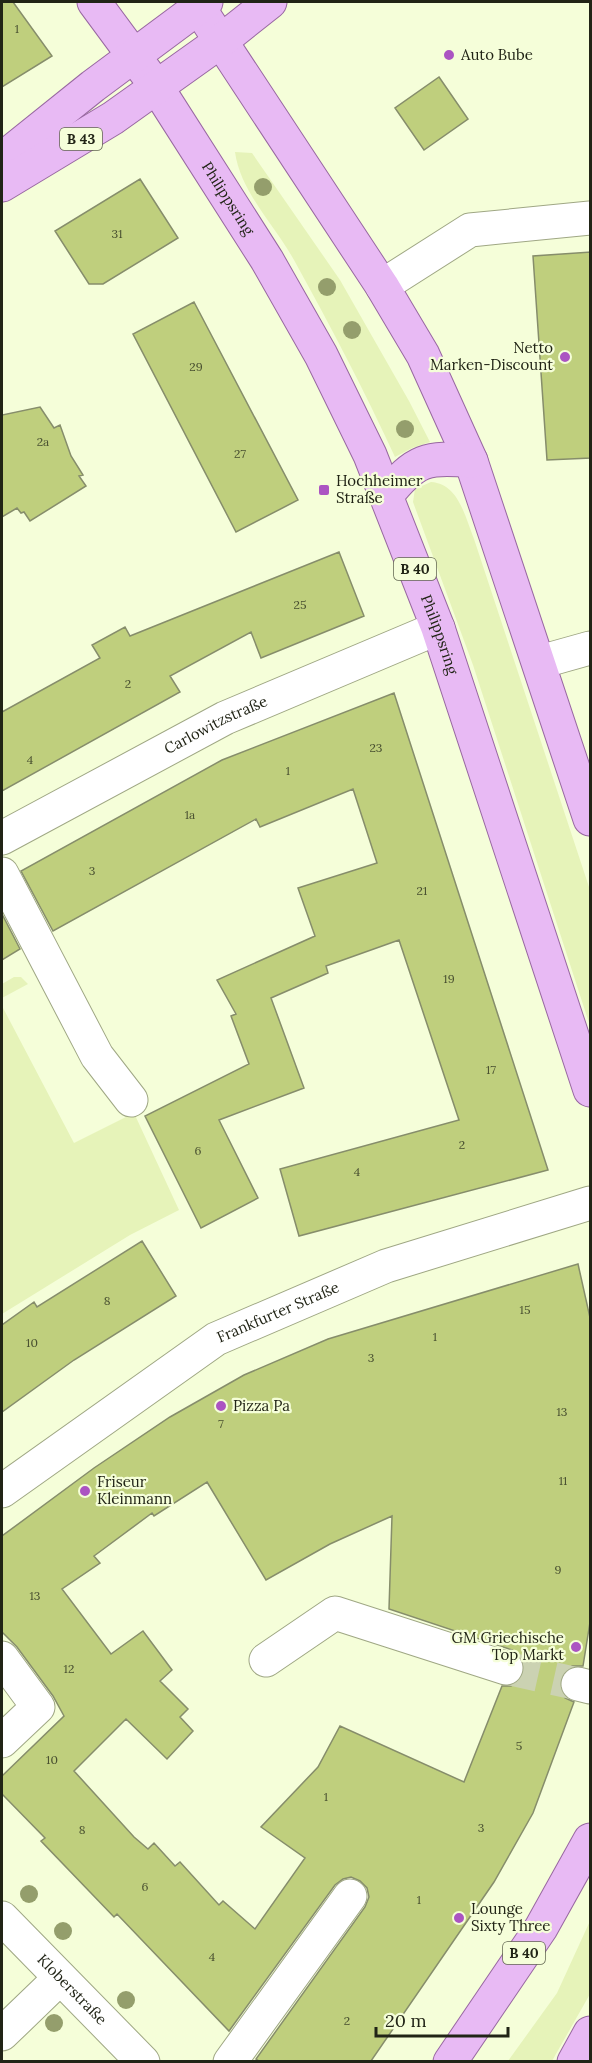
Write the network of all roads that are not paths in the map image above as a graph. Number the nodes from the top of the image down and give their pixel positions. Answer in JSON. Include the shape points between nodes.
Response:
{"nodes":[{"id":1,"x":94,"y":2,"type":"edge"},
{"id":2,"x":270,"y":2,"type":"edge"},
{"id":3,"x":200,"y":3,"type":"edge"},
{"id":4,"x":221,"y":41,"type":"junction"},
{"id":5,"x":134,"y":54,"type":"junction"},
{"id":6,"x":156,"y":87,"type":"junction"},
{"id":7,"x":2,"y":159,"type":"edge"},
{"id":8,"x":2,"y":184,"type":"edge"},
{"id":9,"x":591,"y":218,"type":"edge"},
{"id":10,"x":382,"y":286,"type":"junction"},
{"id":11,"x":471,"y":461,"type":"junction"},
{"id":12,"x":387,"y":495,"type":"junction"},
{"id":13,"x":438,"y":628,"type":"junction"},
{"id":14,"x":591,"y":648,"type":"edge"},
{"id":15,"x":540,"y":662,"type":"junction"},
{"id":16,"x":591,"y":819,"type":"edge"},
{"id":17,"x":2,"y":838,"type":"edge"},
{"id":18,"x":2,"y":874,"type":"edge"},
{"id":19,"x":591,"y":1090,"type":"edge"},
{"id":20,"x":131,"y":1100,"type":"dead end"},
{"id":21,"x":591,"y":1203,"type":"edge"},
{"id":22,"x":2,"y":1491,"type":"edge"},
{"id":23,"x":2,"y":1658,"type":"edge"},
{"id":24,"x":266,"y":1660,"type":"dead end"},
{"id":25,"x":506,"y":1668,"type":"tunnel mouth"},
{"id":26,"x":2,"y":1741,"type":"edge"},
{"id":27,"x":591,"y":1840,"type":"edge"},
{"id":28,"x":350,"y":1896,"type":"dead end"},
{"id":29,"x":2,"y":1918,"type":"edge"},
{"id":30,"x":60,"y":1978,"type":"junction"},
{"id":31,"x":591,"y":2033,"type":"edge"},
{"id":32,"x":2,"y":2034,"type":"edge"},
{"id":33,"x":143,"y":2061,"type":"edge"},
{"id":34,"x":230,"y":2061,"type":"edge"},
{"id":35,"x":450,"y":2061,"type":"edge"},
{"id":36,"x":574,"y":2061,"type":"edge"}],
"edges":[{"from":1,"to":5,"type":"main road","number":"B 40"},
{"from":2,"to":4,"type":"main road","number":"B 43"},
{"from":3,"to":4,"type":"main road"},
{"from":3,"to":5,"type":"main road","number":"B 43"},
{"from":4,"to":6,"type":"main road","number":"B 43"},
{"from":4,"to":10,"type":"main road"},
{"from":5,"to":6,"type":"main road","name":"Philippsring","number":"B 40"},
{"from":5,"to":7,"type":"main road","number":"B 43"},
{"from":6,"to":8,"type":"main road","number":"B 43","via":[[87,135]]},
{"from":6,"to":12,"type":"main road","name":"Philippsring","number":"B 40","via":[[267,260],[321,354]]},
{"from":9,"to":10,"type":"street","via":[[470,230]]},
{"from":10,"to":11,"type":"main road","via":[[423,355]]},
{"from":11,"to":12,"type":"main road","via":[[438,458],[408,470]]},
{"from":11,"to":15,"type":"main road"},
{"from":12,"to":13,"type":"main road","name":"Philippsring","number":"B 40"},
{"from":13,"to":17,"type":"street","name":"Carlowitzstraße","via":[[225,718]]},
{"from":13,"to":19,"type":"main road","name":"Philippsring","number":"B 40"},
{"from":14,"to":15,"type":"street"},
{"from":15,"to":16,"type":"main road"},
{"from":18,"to":20,"type":"street","via":[[97,1056]]},
{"from":21,"to":22,"type":"street","name":"Frankfurter Straße","via":[[386,1266],[216,1339]]},
{"from":23,"to":26,"type":"street","via":[[38,1707]]},
{"from":24,"to":25,"type":"street","via":[[334,1613]]},
{"from":27,"to":35,"type":"main road","number":"B 40","via":[[541,1928]]},
{"from":28,"to":34,"type":"street"},
{"from":29,"to":30,"type":"street","name":"Kloberstraße"},
{"from":30,"to":32,"type":"street"},
{"from":30,"to":33,"type":"street","name":"Kloberstraße"},
{"from":31,"to":36,"type":"main road"}]}
